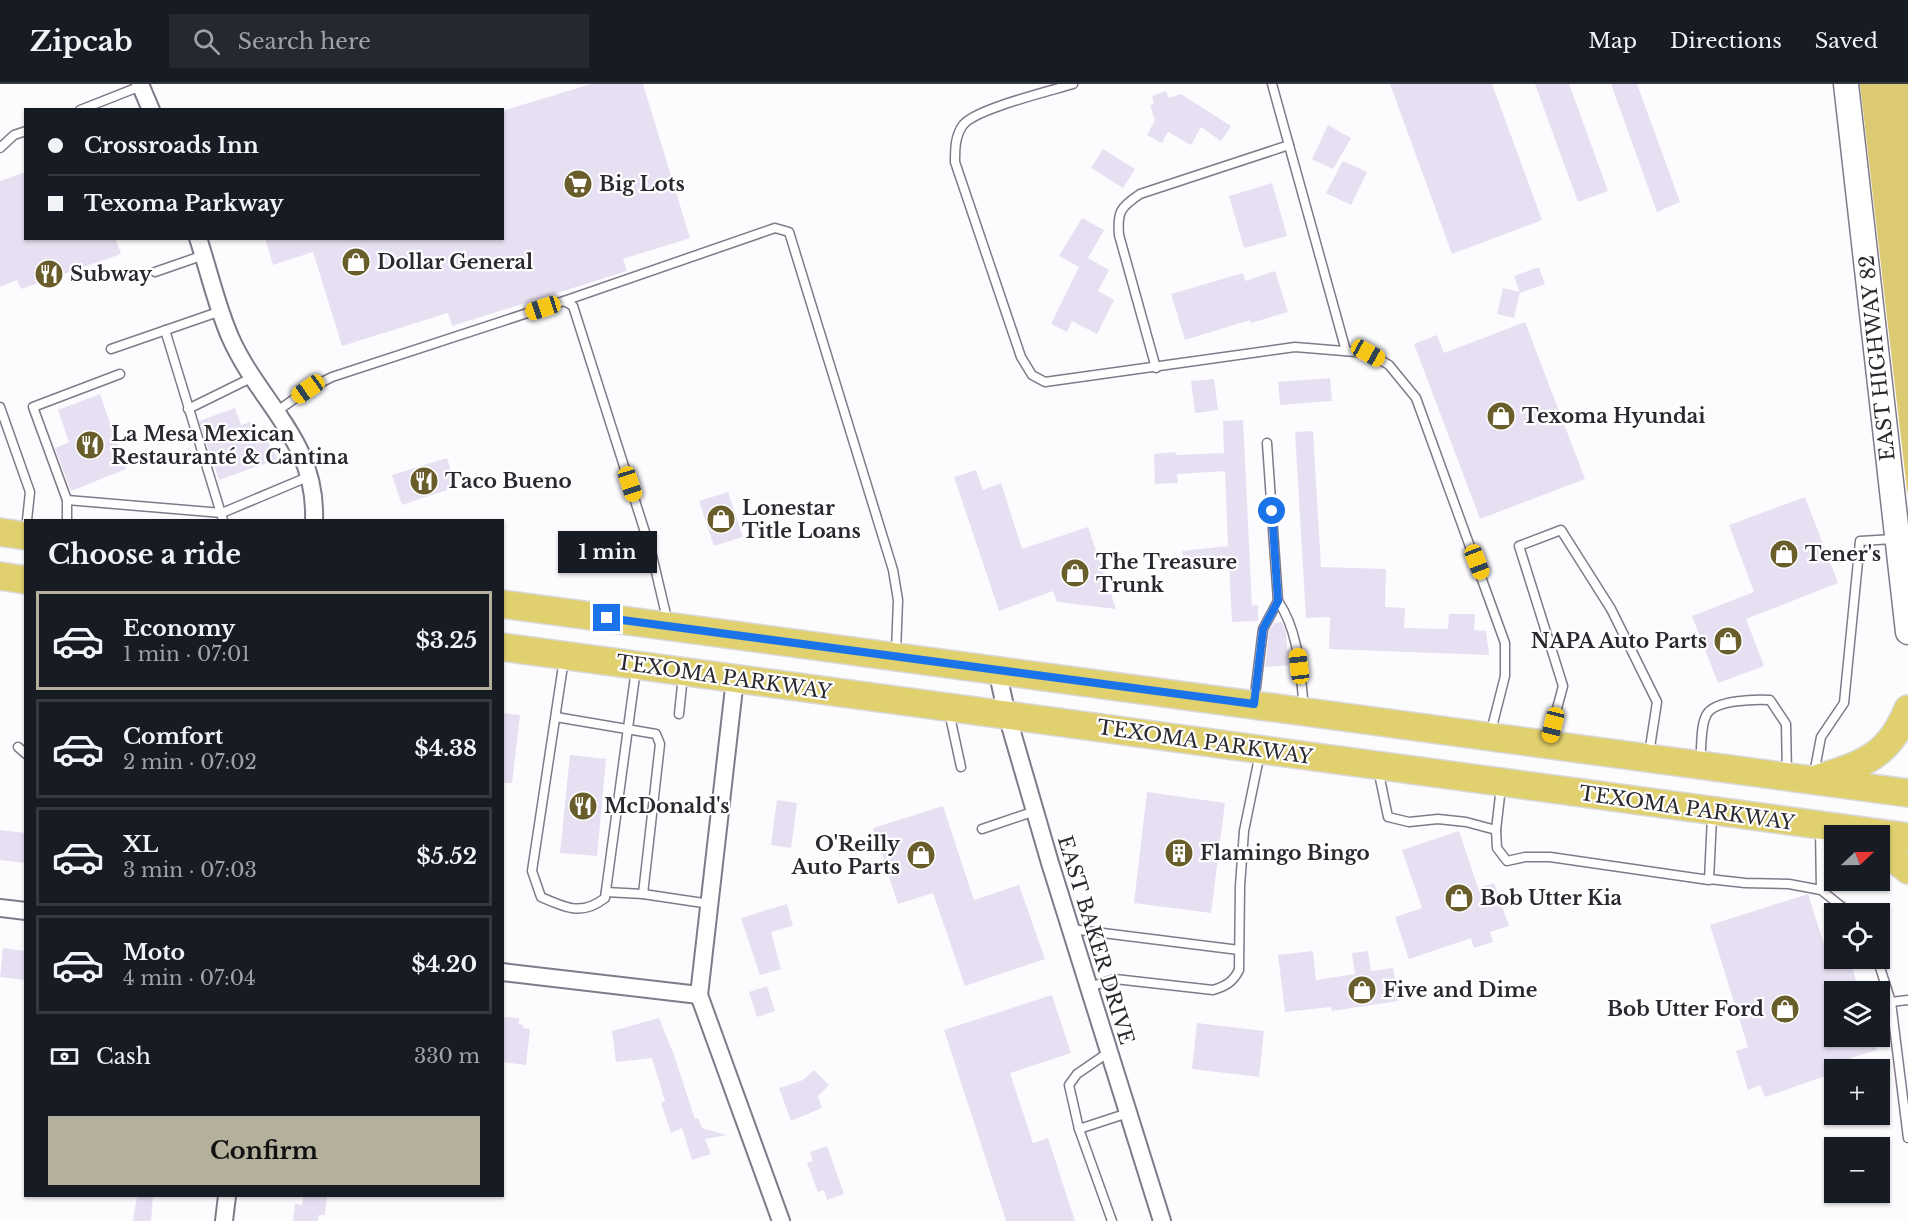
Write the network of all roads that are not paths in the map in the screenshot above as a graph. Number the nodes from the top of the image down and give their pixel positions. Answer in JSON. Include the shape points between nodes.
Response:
{"nodes":[{"id":1,"x":1073,"y":84,"type":"edge"},
{"id":2,"x":1272,"y":84,"type":"edge"},
{"id":3,"x":1846,"y":84,"type":"edge"},
{"id":4,"x":140,"y":85,"type":"edge"},
{"id":5,"x":85,"y":108,"type":"edge"},
{"id":6,"x":150,"y":108,"type":"edge"},
{"id":7,"x":24,"y":132,"type":"edge"},
{"id":8,"x":1289,"y":146,"type":"junction"},
{"id":9,"x":0,"y":148,"type":"edge"},
{"id":10,"x":199,"y":240,"type":"edge"},
{"id":11,"x":204,"y":255,"type":"junction"},
{"id":12,"x":155,"y":272,"type":"dead end"},
{"id":13,"x":564,"y":301,"type":"junction"},
{"id":14,"x":222,"y":311,"type":"junction"},
{"id":15,"x":165,"y":330,"type":"junction"},
{"id":16,"x":111,"y":349,"type":"dead end"},
{"id":17,"x":1346,"y":351,"type":"junction"},
{"id":18,"x":1156,"y":368,"type":"junction"},
{"id":19,"x":120,"y":374,"type":"dead end"},
{"id":20,"x":253,"y":377,"type":"junction"},
{"id":21,"x":0,"y":407,"type":"edge"},
{"id":22,"x":188,"y":409,"type":"junction"},
{"id":23,"x":276,"y":412,"type":"junction"},
{"id":24,"x":1267,"y":443,"type":"dead end"},
{"id":25,"x":310,"y":476,"type":"junction"},
{"id":26,"x":67,"y":500,"type":"junction"},
{"id":27,"x":223,"y":517,"type":"edge"},
{"id":28,"x":27,"y":519,"type":"edge"},
{"id":29,"x":67,"y":519,"type":"edge"},
{"id":30,"x":314,"y":519,"type":"edge"},
{"id":31,"x":0,"y":532,"type":"edge"},
{"id":32,"x":24,"y":536,"type":"edge"},
{"id":33,"x":1898,"y":538,"type":"junction"},
{"id":34,"x":0,"y":576,"type":"edge"},
{"id":35,"x":24,"y":580,"type":"edge"},
{"id":36,"x":1278,"y":601,"type":"junction"},
{"id":37,"x":504,"y":604,"type":"edge"},
{"id":38,"x":669,"y":626,"type":"junction"},
{"id":39,"x":1908,"y":632,"type":"edge"},
{"id":40,"x":504,"y":647,"type":"edge"},
{"id":41,"x":564,"y":656,"type":"junction"},
{"id":42,"x":896,"y":656,"type":"junction"},
{"id":43,"x":637,"y":666,"type":"junction"},
{"id":44,"x":997,"y":670,"type":"junction"},
{"id":45,"x":683,"y":672,"type":"junction"},
{"id":46,"x":735,"y":679,"type":"junction"},
{"id":47,"x":1254,"y":704,"type":"junction"},
{"id":48,"x":948,"y":707,"type":"junction"},
{"id":49,"x":1908,"y":709,"type":"edge"},
{"id":50,"x":1305,"y":711,"type":"junction"},
{"id":51,"x":679,"y":714,"type":"dead end"},
{"id":52,"x":1007,"y":715,"type":"junction"},
{"id":53,"x":556,"y":717,"type":"junction"},
{"id":54,"x":627,"y":728,"type":"junction"},
{"id":55,"x":1490,"y":736,"type":"junction"},
{"id":56,"x":1548,"y":744,"type":"junction"},
{"id":57,"x":1261,"y":750,"type":"junction"},
{"id":58,"x":1648,"y":758,"type":"junction"},
{"id":59,"x":1700,"y":765,"type":"junction"},
{"id":60,"x":1377,"y":766,"type":"junction"},
{"id":61,"x":961,"y":767,"type":"dead end"},
{"id":62,"x":1800,"y":778,"type":"junction"},
{"id":63,"x":1501,"y":783,"type":"junction"},
{"id":64,"x":1908,"y":793,"type":"edge"},
{"id":65,"x":1035,"y":811,"type":"junction"},
{"id":66,"x":1712,"y":811,"type":"junction"},
{"id":67,"x":1820,"y":826,"type":"junction"},
{"id":68,"x":1824,"y":827,"type":"edge"},
{"id":69,"x":982,"y":829,"type":"dead end"},
{"id":70,"x":1496,"y":830,"type":"junction"},
{"id":71,"x":1890,"y":836,"type":"edge"},
{"id":72,"x":1908,"y":837,"type":"edge"},
{"id":73,"x":1890,"y":856,"type":"edge"},
{"id":74,"x":1908,"y":870,"type":"edge"},
{"id":75,"x":1709,"y":879,"type":"junction"},
{"id":76,"x":1821,"y":890,"type":"junction"},
{"id":77,"x":606,"y":892,"type":"junction"},
{"id":78,"x":643,"y":894,"type":"junction"},
{"id":79,"x":1837,"y":903,"type":"edge"},
{"id":80,"x":710,"y":904,"type":"junction"},
{"id":81,"x":0,"y":908,"type":"edge"},
{"id":82,"x":24,"y":911,"type":"edge"},
{"id":83,"x":1070,"y":929,"type":"junction"},
{"id":84,"x":1239,"y":950,"type":"junction"},
{"id":85,"x":1880,"y":969,"type":"edge"},
{"id":86,"x":504,"y":972,"type":"edge"},
{"id":87,"x":1089,"y":987,"type":"junction"},
{"id":88,"x":699,"y":995,"type":"junction"},
{"id":89,"x":1908,"y":1000,"type":"edge"},
{"id":90,"x":1891,"y":1002,"type":"junction"},
{"id":91,"x":1109,"y":1052,"type":"junction"},
{"id":92,"x":1128,"y":1113,"type":"junction"},
{"id":93,"x":1079,"y":1129,"type":"junction"},
{"id":94,"x":1908,"y":1138,"type":"edge"},
{"id":95,"x":227,"y":1197,"type":"edge"},
{"id":96,"x":224,"y":1221,"type":"edge"},
{"id":97,"x":781,"y":1221,"type":"edge"},
{"id":98,"x":1112,"y":1221,"type":"edge"},
{"id":99,"x":1162,"y":1221,"type":"edge"}],
"edges":[{"from":1,"to":18,"type":"lane","via":[[978,114],[963,124],[956,140],[955,162],[1021,357],[1032,375],[1045,381]]},
{"from":2,"to":8,"type":"lane"},
{"from":3,"to":33,"type":"main road","name":"EAST HIGHWAY 82"},
{"from":4,"to":5,"type":"lane"},
{"from":4,"to":6,"type":"street"},
{"from":7,"to":9,"type":"lane"},
{"from":8,"to":17,"type":"lane"},
{"from":8,"to":18,"type":"lane","via":[[1140,194],[1124,206],[1118,219],[1119,235]]},
{"from":10,"to":11,"type":"street"},
{"from":11,"to":12,"type":"lane"},
{"from":11,"to":14,"type":"street"},
{"from":13,"to":23,"type":"lane","via":[[332,377]]},
{"from":13,"to":38,"type":"lane","via":[[573,306],[651,551]]},
{"from":13,"to":42,"type":"lane","via":[[775,228],[789,232],[893,570],[898,600]]},
{"from":14,"to":15,"type":"lane"},
{"from":14,"to":20,"type":"street","via":[[231,339]]},
{"from":15,"to":16,"type":"lane"},
{"from":15,"to":22,"type":"lane"},
{"from":17,"to":18,"type":"lane","via":[[1295,346]]},
{"from":17,"to":55,"type":"lane","via":[[1368,353],[1389,365],[1416,398],[1505,643],[1505,676]]},
{"from":19,"to":26,"type":"lane","via":[[33,407]]},
{"from":20,"to":22,"type":"lane"},
{"from":20,"to":23,"type":"street"},
{"from":21,"to":28,"type":"lane","via":[[30,492]]},
{"from":22,"to":27,"type":"lane"},
{"from":23,"to":25,"type":"street","via":[[294,437]]},
{"from":24,"to":36,"type":"lane"},
{"from":25,"to":27,"type":"lane"},
{"from":25,"to":30,"type":"street"},
{"from":26,"to":27,"type":"lane"},
{"from":26,"to":29,"type":"lane"},
{"from":31,"to":32,"type":"main road"},
{"from":33,"to":39,"type":"main road","name":"EAST HIGHWAY 82"},
{"from":33,"to":62,"type":"lane","via":[[1860,541],[1844,703]]},
{"from":34,"to":35,"type":"main road"},
{"from":36,"to":47,"type":"lane","via":[[1263,629]]},
{"from":36,"to":50,"type":"lane","via":[[1297,643]]},
{"from":37,"to":38,"type":"main road"},
{"from":38,"to":42,"type":"main road"},
{"from":40,"to":41,"type":"main road","name":"TEXOMA PARKWAY"},
{"from":41,"to":43,"type":"main road","name":"TEXOMA PARKWAY"},
{"from":41,"to":53,"type":"lane"},
{"from":42,"to":44,"type":"main road"},
{"from":43,"to":45,"type":"main road","name":"TEXOMA PARKWAY"},
{"from":43,"to":54,"type":"lane"},
{"from":44,"to":47,"type":"main road"},
{"from":44,"to":52,"type":"street","name":"EAST BAKER DRIVE"},
{"from":45,"to":46,"type":"main road","name":"TEXOMA PARKWAY"},
{"from":45,"to":51,"type":"lane"},
{"from":46,"to":48,"type":"main road","name":"TEXOMA PARKWAY"},
{"from":46,"to":80,"type":"street"},
{"from":47,"to":50,"type":"main road"},
{"from":48,"to":52,"type":"main road","name":"TEXOMA PARKWAY"},
{"from":48,"to":61,"type":"lane"},
{"from":49,"to":62,"type":"main road","via":[[1887,746],[1867,760]]},
{"from":50,"to":55,"type":"main road"},
{"from":52,"to":57,"type":"main road","name":"TEXOMA PARKWAY"},
{"from":52,"to":65,"type":"street","name":"EAST BAKER DRIVE"},
{"from":53,"to":54,"type":"lane"},
{"from":53,"to":77,"type":"lane","via":[[532,871],[541,897],[564,907],[592,908],[605,898]]},
{"from":54,"to":77,"type":"lane"},
{"from":54,"to":78,"type":"lane","via":[[656,734],[660,744]]},
{"from":55,"to":56,"type":"main road"},
{"from":56,"to":58,"type":"main road"},
{"from":56,"to":58,"type":"lane","via":[[1563,686],[1519,546],[1562,530],[1611,609],[1657,702]]},
{"from":57,"to":60,"type":"main road","name":"TEXOMA PARKWAY"},
{"from":57,"to":84,"type":"lane","via":[[1244,831]]},
{"from":58,"to":59,"type":"main road"},
{"from":59,"to":62,"type":"main road"},
{"from":59,"to":62,"type":"lane","via":[[1706,715],[1711,709],[1750,698],[1770,700],[1786,724]]},
{"from":60,"to":63,"type":"main road","name":"TEXOMA PARKWAY"},
{"from":60,"to":70,"type":"lane","via":[[1388,817],[1409,822],[1466,822]]},
{"from":62,"to":64,"type":"main road"},
{"from":63,"to":66,"type":"main road","name":"TEXOMA PARKWAY"},
{"from":63,"to":70,"type":"lane"},
{"from":65,"to":69,"type":"lane"},
{"from":65,"to":83,"type":"street","name":"EAST BAKER DRIVE"},
{"from":66,"to":67,"type":"main road","name":"TEXOMA PARKWAY"},
{"from":66,"to":75,"type":"lane"},
{"from":67,"to":68,"type":"main road","name":"TEXOMA PARKWAY"},
{"from":67,"to":76,"type":"lane"},
{"from":70,"to":75,"type":"lane","via":[[1497,848],[1507,861],[1550,857]]},
{"from":71,"to":72,"type":"main road","name":"TEXOMA PARKWAY"},
{"from":73,"to":74,"type":"main road"},
{"from":75,"to":76,"type":"lane"},
{"from":76,"to":79,"type":"lane"},
{"from":77,"to":78,"type":"lane"},
{"from":78,"to":80,"type":"lane"},
{"from":80,"to":88,"type":"street"},
{"from":81,"to":82,"type":"street"},
{"from":83,"to":84,"type":"lane"},
{"from":83,"to":87,"type":"street","name":"EAST BAKER DRIVE"},
{"from":84,"to":87,"type":"lane","via":[[1239,970],[1234,980],[1213,990],[1115,979]]},
{"from":85,"to":90,"type":"lane"},
{"from":86,"to":88,"type":"street"},
{"from":87,"to":91,"type":"street","name":"EAST BAKER DRIVE"},
{"from":88,"to":97,"type":"street"},
{"from":89,"to":90,"type":"lane"},
{"from":90,"to":94,"type":"lane"},
{"from":91,"to":92,"type":"street","name":"EAST BAKER DRIVE"},
{"from":91,"to":93,"type":"lane","via":[[1077,1074],[1069,1085]]},
{"from":92,"to":93,"type":"lane"},
{"from":92,"to":99,"type":"street","name":"EAST BAKER DRIVE"},
{"from":93,"to":98,"type":"lane"},
{"from":95,"to":96,"type":"street"}]}
